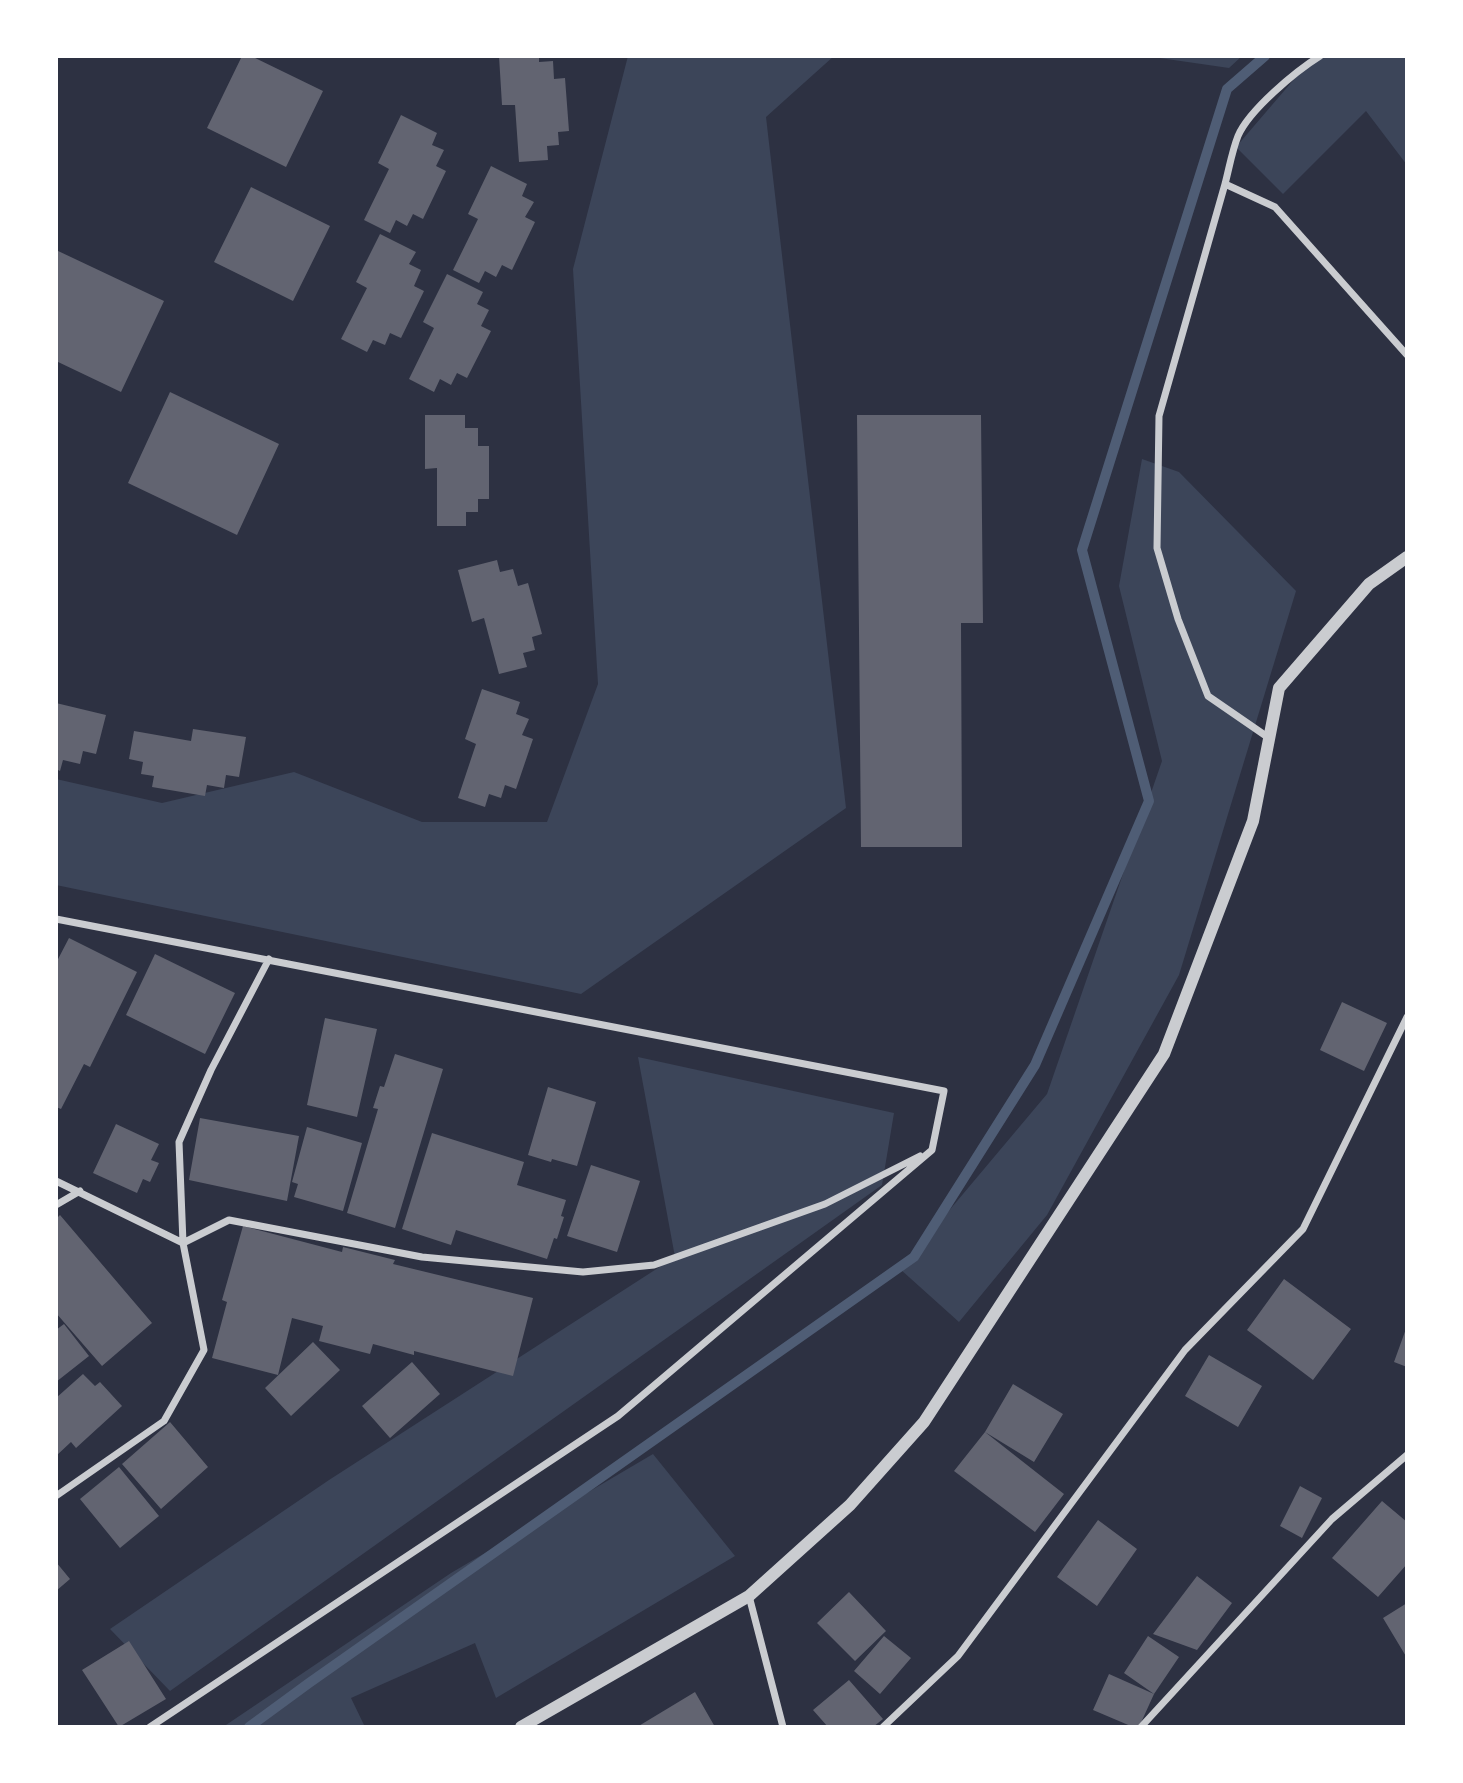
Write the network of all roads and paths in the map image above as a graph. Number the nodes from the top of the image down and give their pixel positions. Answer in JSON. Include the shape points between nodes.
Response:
{"nodes":[{"id":1,"x":1320,"y":56,"type":"edge"},
{"id":2,"x":1225,"y":184,"type":"junction"},
{"id":3,"x":1407,"y":355,"type":"edge"},
{"id":4,"x":1407,"y":557,"type":"edge"},
{"id":5,"x":1269,"y":738,"type":"junction"},
{"id":6,"x":56,"y":919,"type":"edge"},
{"id":7,"x":269,"y":959,"type":"junction"},
{"id":8,"x":1407,"y":1017,"type":"edge"},
{"id":9,"x":932,"y":1150,"type":"junction"},
{"id":10,"x":56,"y":1181,"type":"edge"},
{"id":11,"x":80,"y":1191,"type":"junction"},
{"id":12,"x":56,"y":1205,"type":"edge"},
{"id":13,"x":183,"y":1243,"type":"junction"},
{"id":14,"x":1407,"y":1455,"type":"edge"},
{"id":15,"x":56,"y":1496,"type":"edge"},
{"id":16,"x":749,"y":1596,"type":"junction"},
{"id":17,"x":150,"y":1727,"type":"edge"},
{"id":18,"x":521,"y":1727,"type":"edge"},
{"id":19,"x":783,"y":1727,"type":"edge"},
{"id":20,"x":883,"y":1727,"type":"edge"},
{"id":21,"x":1141,"y":1727,"type":"edge"}],
"edges":[{"from":1,"to":2,"type":"street","via":[[1280,87],[1238,135]]},
{"from":2,"to":3,"type":"street","via":[[1275,207]]},
{"from":2,"to":5,"type":"street","via":[[1159,416],[1157,548],[1208,696]]},
{"from":4,"to":5,"type":"street","via":[[1368,584],[1279,688]]},
{"from":5,"to":16,"type":"street","via":[[1253,821],[1164,1054],[924,1422],[850,1505]]},
{"from":6,"to":7,"type":"street"},
{"from":7,"to":9,"type":"street","via":[[944,1091]]},
{"from":7,"to":13,"type":"street","via":[[179,1142]]},
{"from":8,"to":20,"type":"street","via":[[1303,1229],[1185,1350],[958,1656]]},
{"from":9,"to":13,"type":"street","via":[[825,1204],[654,1265],[583,1272],[422,1258],[229,1220]]},
{"from":9,"to":17,"type":"street","via":[[618,1416]]},
{"from":10,"to":11,"type":"street"},
{"from":11,"to":12,"type":"street"},
{"from":11,"to":13,"type":"street"},
{"from":13,"to":15,"type":"street","via":[[204,1350],[164,1421]]},
{"from":14,"to":21,"type":"street","via":[[1332,1519]]},
{"from":16,"to":18,"type":"street"},
{"from":16,"to":19,"type":"street"}]}
